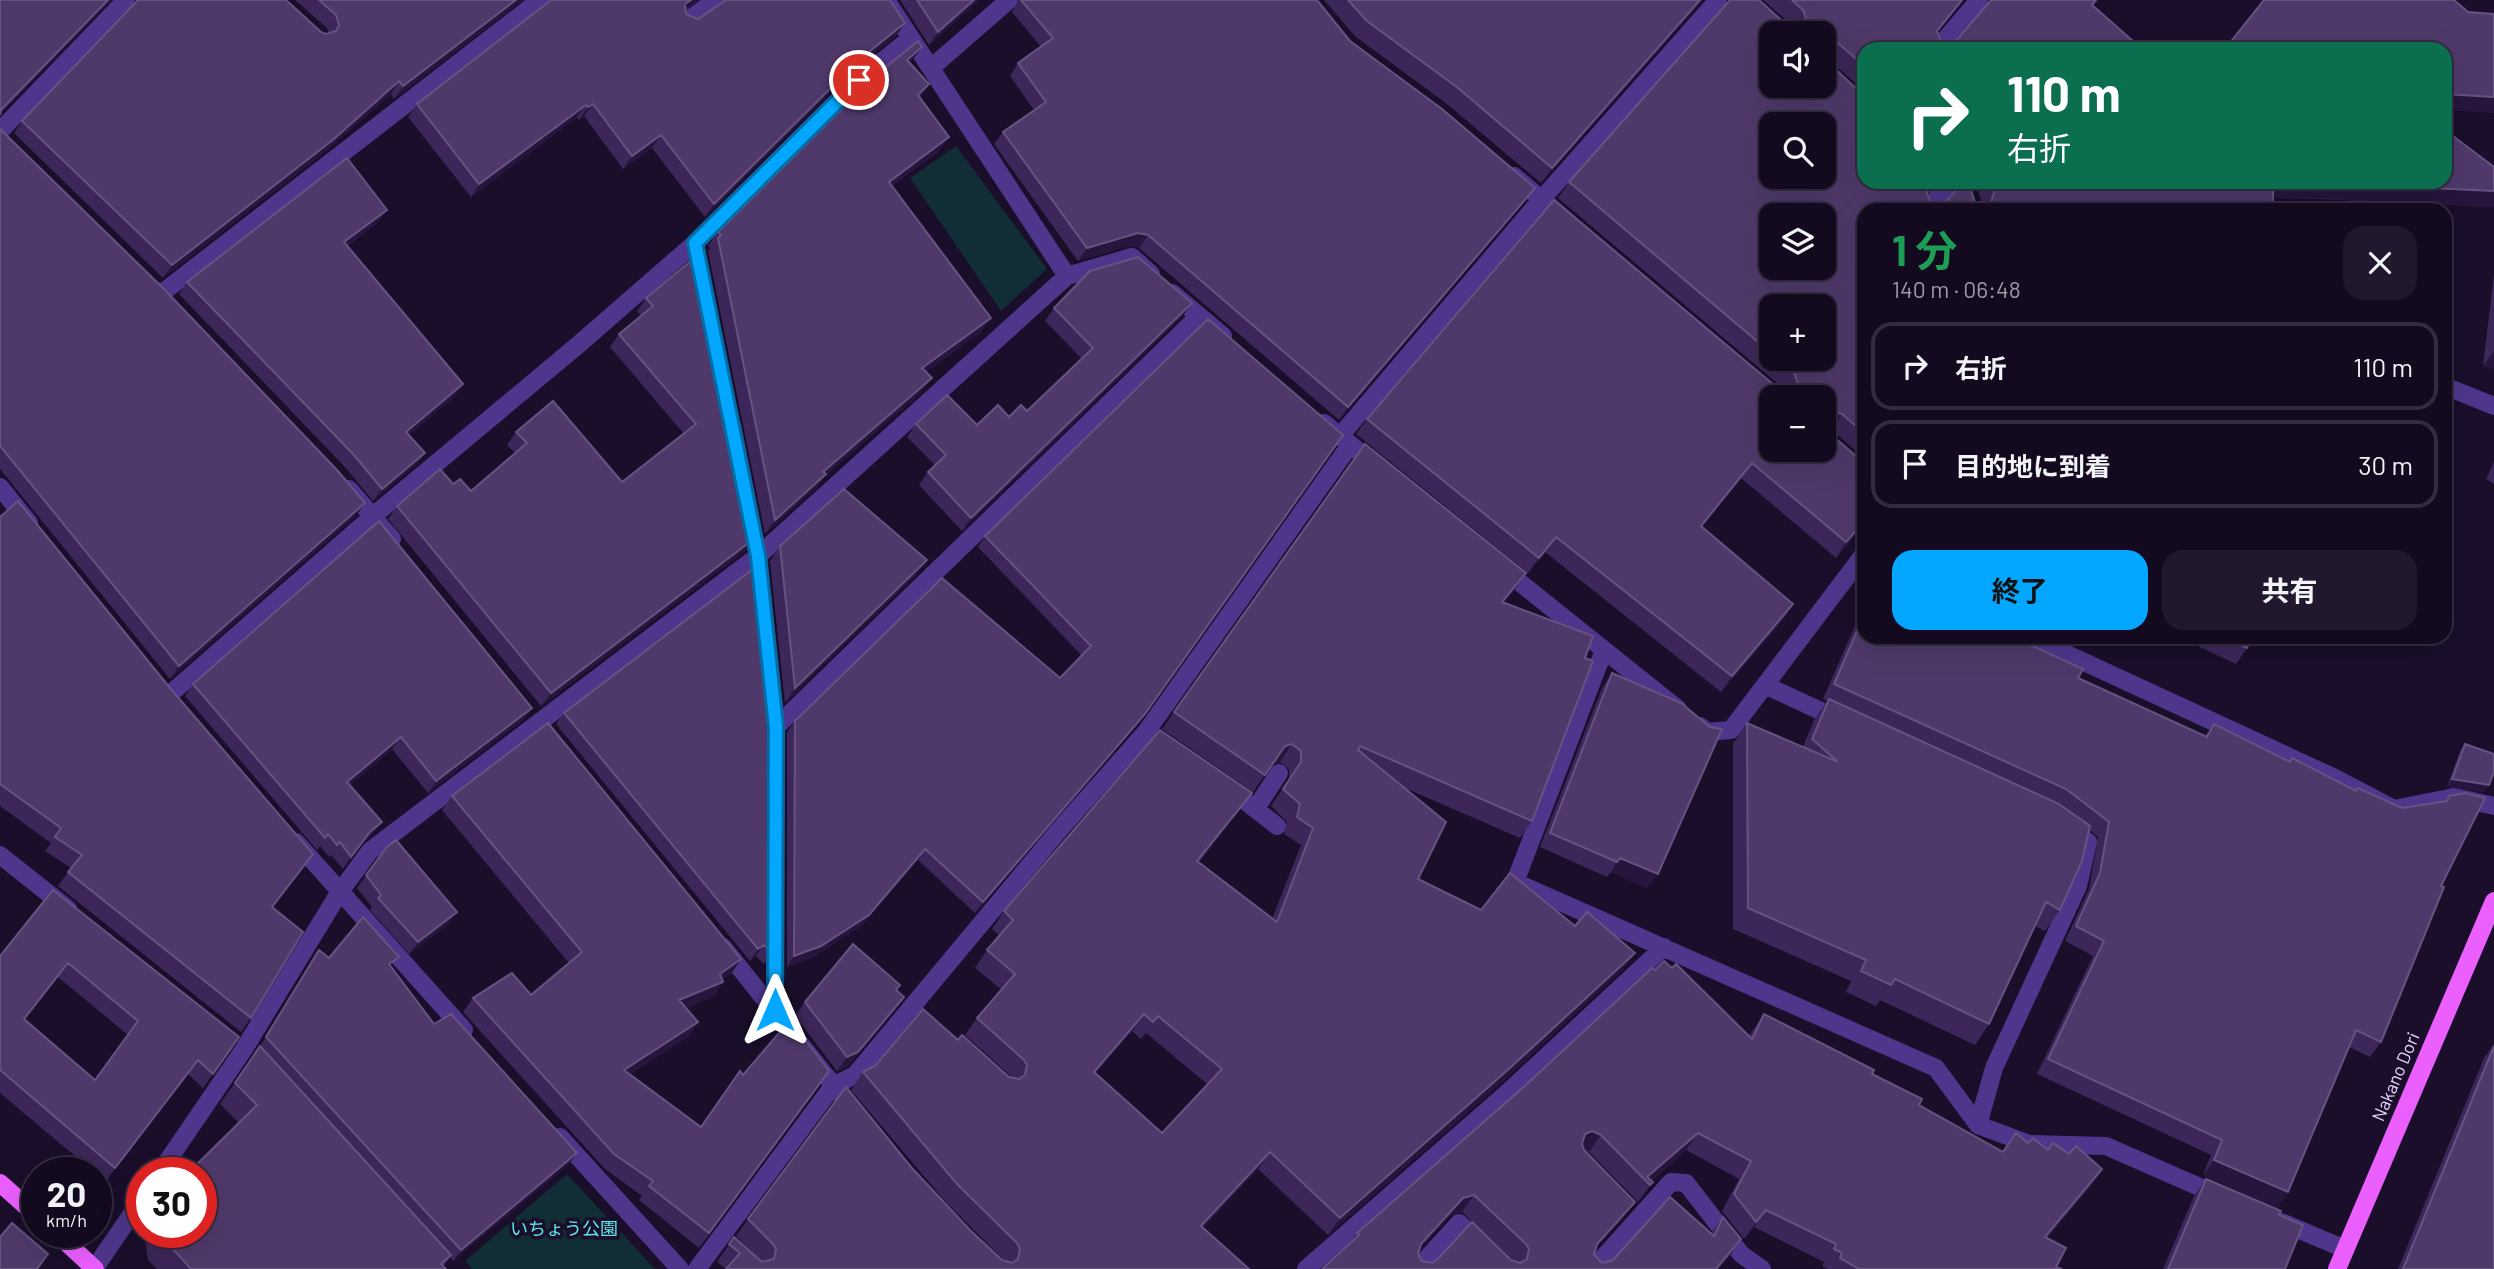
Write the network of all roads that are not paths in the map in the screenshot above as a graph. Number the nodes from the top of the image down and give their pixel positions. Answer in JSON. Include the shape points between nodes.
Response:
{"nodes":[{"id":1,"x":126,"y":0,"type":"edge"},
{"id":2,"x":540,"y":0,"type":"edge"},
{"id":3,"x":716,"y":0,"type":"edge"},
{"id":4,"x":886,"y":0,"type":"edge"},
{"id":5,"x":1009,"y":0,"type":"edge"},
{"id":6,"x":1718,"y":0,"type":"edge"},
{"id":7,"x":1979,"y":0,"type":"edge"},
{"id":8,"x":687,"y":22,"type":"edge"},
{"id":9,"x":911,"y":38,"type":"junction"},
{"id":10,"x":1943,"y":42,"type":"edge"},
{"id":11,"x":931,"y":68,"type":"junction"},
{"id":12,"x":3,"y":137,"type":"edge"},
{"id":13,"x":1500,"y":165,"type":"edge"},
{"id":14,"x":1944,"y":189,"type":"edge"},
{"id":15,"x":1541,"y":200,"type":"junction"},
{"id":16,"x":1933,"y":203,"type":"edge"},
{"id":17,"x":1583,"y":234,"type":"edge"},
{"id":18,"x":1067,"y":275,"type":"junction"},
{"id":19,"x":162,"y":293,"type":"edge"},
{"id":20,"x":1199,"y":316,"type":"junction"},
{"id":21,"x":1239,"y":350,"type":"edge"},
{"id":22,"x":2452,"y":389,"type":"edge"},
{"id":23,"x":2494,"y":406,"type":"edge"},
{"id":24,"x":728,"y":407,"type":"edge"},
{"id":25,"x":1310,"y":411,"type":"edge"},
{"id":26,"x":1345,"y":440,"type":"junction"},
{"id":27,"x":337,"y":475,"type":"edge"},
{"id":28,"x":1392,"y":479,"type":"edge"},
{"id":29,"x":0,"y":487,"type":"edge"},
{"id":30,"x":373,"y":516,"type":"junction"},
{"id":31,"x":42,"y":539,"type":"edge"},
{"id":32,"x":758,"y":556,"type":"junction"},
{"id":33,"x":1487,"y":556,"type":"edge"},
{"id":34,"x":407,"y":557,"type":"edge"},
{"id":35,"x":1857,"y":563,"type":"edge"},
{"id":36,"x":2045,"y":644,"type":"edge"},
{"id":37,"x":1604,"y":650,"type":"junction"},
{"id":38,"x":1765,"y":685,"type":"junction"},
{"id":39,"x":169,"y":695,"type":"edge"},
{"id":40,"x":1852,"y":725,"type":"edge"},
{"id":41,"x":776,"y":727,"type":"junction"},
{"id":42,"x":1279,"y":773,"type":"edge"},
{"id":43,"x":1216,"y":779,"type":"edge"},
{"id":44,"x":2494,"y":806,"type":"edge"},
{"id":45,"x":1256,"y":808,"type":"junction"},
{"id":46,"x":2050,"y":815,"type":"edge"},
{"id":47,"x":1277,"y":826,"type":"dead end"},
{"id":48,"x":285,"y":830,"type":"edge"},
{"id":49,"x":0,"y":855,"type":"edge"},
{"id":50,"x":339,"y":893,"type":"junction"},
{"id":51,"x":2494,"y":901,"type":"edge"},
{"id":52,"x":85,"y":922,"type":"edge"},
{"id":53,"x":714,"y":935,"type":"edge"},
{"id":54,"x":1664,"y":947,"type":"junction"},
{"id":55,"x":775,"y":1010,"type":"junction"},
{"id":56,"x":477,"y":1045,"type":"edge"},
{"id":57,"x":833,"y":1086,"type":"junction"},
{"id":58,"x":1978,"y":1125,"type":"junction"},
{"id":59,"x":551,"y":1127,"type":"edge"},
{"id":60,"x":867,"y":1127,"type":"edge"},
{"id":61,"x":170,"y":1157,"type":"edge"},
{"id":62,"x":0,"y":1182,"type":"edge"},
{"id":63,"x":21,"y":1201,"type":"edge"},
{"id":64,"x":2237,"y":1203,"type":"edge"},
{"id":65,"x":2262,"y":1214,"type":"edge"},
{"id":66,"x":126,"y":1222,"type":"edge"},
{"id":67,"x":720,"y":1237,"type":"junction"},
{"id":68,"x":72,"y":1248,"type":"edge"},
{"id":69,"x":2345,"y":1249,"type":"junction"},
{"id":70,"x":736,"y":1253,"type":"edge"},
{"id":71,"x":94,"y":1269,"type":"edge"},
{"id":72,"x":680,"y":1269,"type":"edge"},
{"id":73,"x":697,"y":1269,"type":"edge"},
{"id":74,"x":1306,"y":1269,"type":"edge"},
{"id":75,"x":1417,"y":1269,"type":"edge"},
{"id":76,"x":1506,"y":1269,"type":"edge"},
{"id":77,"x":1593,"y":1269,"type":"edge"},
{"id":78,"x":1762,"y":1269,"type":"edge"},
{"id":79,"x":2337,"y":1269,"type":"edge"}],
"edges":[{"from":1,"to":12,"type":"street"},
{"from":2,"to":19,"type":"street"},
{"from":3,"to":8,"type":"street"},
{"from":4,"to":9,"type":"street"},
{"from":5,"to":11,"type":"street"},
{"from":6,"to":15,"type":"street"},
{"from":7,"to":10,"type":"street"},
{"from":9,"to":11,"type":"street"},
{"from":9,"to":30,"type":"street","via":[[859,80],[696,250]]},
{"from":11,"to":18,"type":"street"},
{"from":13,"to":15,"type":"street"},
{"from":14,"to":16,"type":"street"},
{"from":15,"to":17,"type":"street"},
{"from":15,"to":26,"type":"street"},
{"from":18,"to":20,"type":"street","via":[[1132,257]]},
{"from":18,"to":32,"type":"street"},
{"from":20,"to":21,"type":"street"},
{"from":20,"to":41,"type":"street"},
{"from":22,"to":23,"type":"street"},
{"from":24,"to":32,"type":"street"},
{"from":25,"to":26,"type":"street"},
{"from":26,"to":28,"type":"street"},
{"from":26,"to":57,"type":"street","via":[[1151,736],[1060,829],[920,1010],[855,1075]]},
{"from":27,"to":30,"type":"street"},
{"from":29,"to":31,"type":"street"},
{"from":30,"to":34,"type":"street"},
{"from":30,"to":39,"type":"street"},
{"from":32,"to":41,"type":"street"},
{"from":32,"to":50,"type":"street","via":[[370,851]]},
{"from":33,"to":37,"type":"street"},
{"from":35,"to":38,"type":"street"},
{"from":36,"to":44,"type":"street","via":[[2394,809],[2454,797]]},
{"from":37,"to":38,"type":"street","via":[[1707,732],[1731,730]]},
{"from":37,"to":54,"type":"street","via":[[1515,882]]},
{"from":38,"to":40,"type":"street"},
{"from":41,"to":55,"type":"street"},
{"from":42,"to":45,"type":"street"},
{"from":43,"to":45,"type":"street"},
{"from":45,"to":47,"type":"street"},
{"from":46,"to":58,"type":"street","via":[[2088,842],[2078,886],[1994,1068]]},
{"from":48,"to":50,"type":"street"},
{"from":49,"to":52,"type":"street"},
{"from":50,"to":56,"type":"street"},
{"from":50,"to":61,"type":"street","via":[[244,1050]]},
{"from":51,"to":69,"type":"main road","name":"Nakano Dori"},
{"from":53,"to":55,"type":"street"},
{"from":54,"to":58,"type":"street","via":[[1936,1068]]},
{"from":54,"to":74,"type":"street","via":[[1507,1093]]},
{"from":55,"to":57,"type":"street"},
{"from":57,"to":60,"type":"street"},
{"from":57,"to":67,"type":"street"},
{"from":58,"to":64,"type":"street","via":[[2029,1144],[2106,1146]]},
{"from":59,"to":72,"type":"street"},
{"from":62,"to":63,"type":"main road"},
{"from":65,"to":69,"type":"street"},
{"from":66,"to":71,"type":"street"},
{"from":67,"to":70,"type":"street"},
{"from":67,"to":73,"type":"street"},
{"from":68,"to":71,"type":"main road"},
{"from":69,"to":79,"type":"main road","name":"Nakano Dori"},
{"from":75,"to":76,"type":"street","via":[[1459,1223]]},
{"from":77,"to":78,"type":"street","via":[[1633,1214],[1671,1182],[1686,1183],[1741,1254]]}]}
